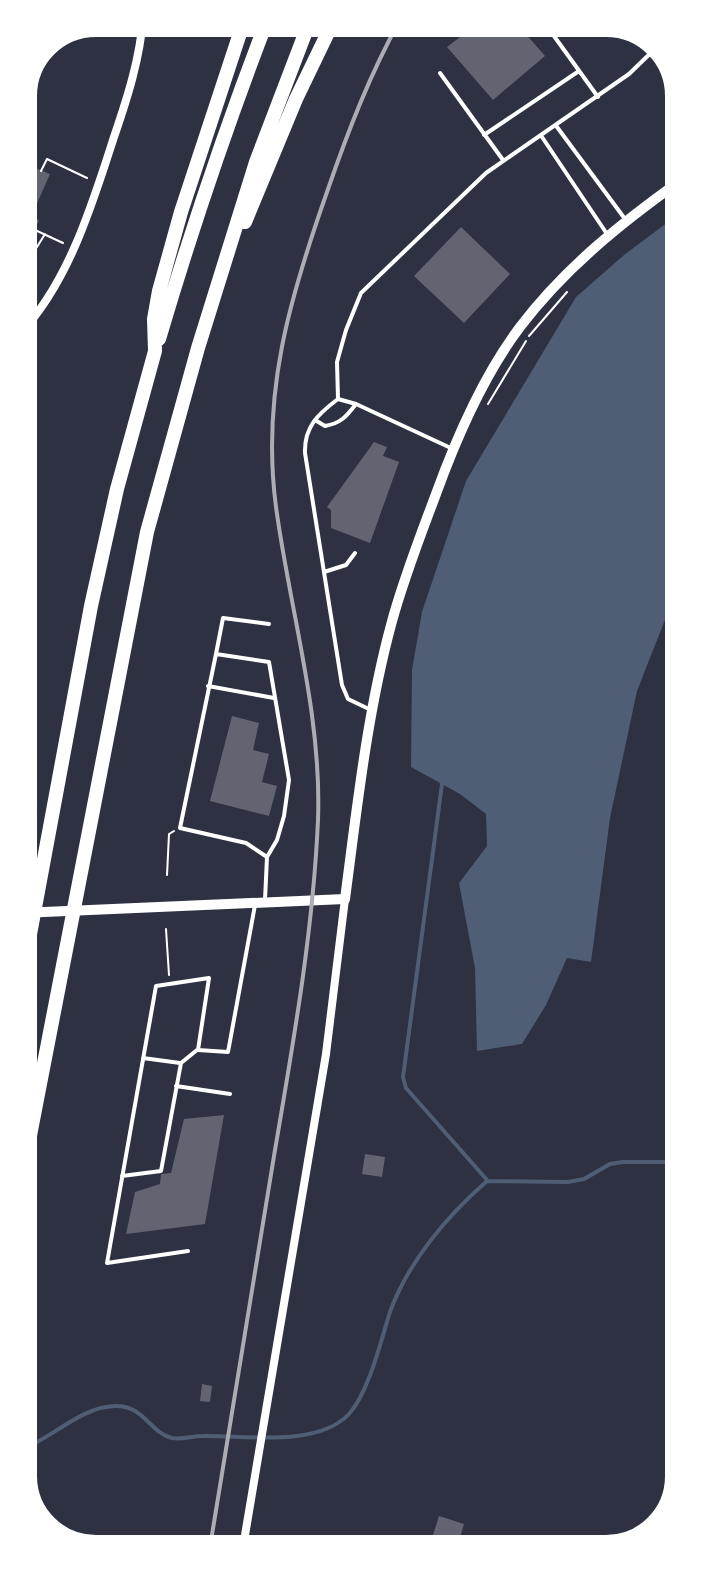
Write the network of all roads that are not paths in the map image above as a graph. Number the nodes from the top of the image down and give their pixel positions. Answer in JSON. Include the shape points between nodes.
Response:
{"nodes":[{"id":1,"x":141,"y":32,"type":"edge"},
{"id":2,"x":240,"y":32,"type":"edge"},
{"id":3,"x":263,"y":32,"type":"edge"},
{"id":4,"x":306,"y":32,"type":"edge"},
{"id":5,"x":328,"y":32,"type":"edge"},
{"id":6,"x":551,"y":32,"type":"edge"},
{"id":7,"x":652,"y":52,"type":"edge"},
{"id":8,"x":579,"y":71,"type":"junction"},
{"id":9,"x":440,"y":73,"type":"dead end"},
{"id":10,"x":598,"y":97,"type":"junction"},
{"id":11,"x":556,"y":126,"type":"junction"},
{"id":12,"x":484,"y":135,"type":"junction"},
{"id":13,"x":542,"y":137,"type":"junction"},
{"id":14,"x":503,"y":160,"type":"junction"},
{"id":15,"x":670,"y":189,"type":"edge"},
{"id":16,"x":627,"y":221,"type":"junction"},
{"id":17,"x":608,"y":236,"type":"junction"},
{"id":18,"x":230,"y":250,"type":"junction"},
{"id":19,"x":32,"y":319,"type":"edge"},
{"id":20,"x":155,"y":351,"type":"junction"},
{"id":21,"x":338,"y":399,"type":"junction"},
{"id":22,"x":356,"y":404,"type":"junction"},
{"id":23,"x":315,"y":420,"type":"junction"},
{"id":24,"x":453,"y":449,"type":"junction"},
{"id":25,"x":355,"y":553,"type":"dead end"},
{"id":26,"x":324,"y":572,"type":"junction"},
{"id":27,"x":269,"y":624,"type":"dead end"},
{"id":28,"x":216,"y":654,"type":"junction"},
{"id":29,"x":208,"y":686,"type":"junction"},
{"id":30,"x":274,"y":698,"type":"junction"},
{"id":31,"x":372,"y":711,"type":"junction"},
{"id":32,"x":267,"y":857,"type":"junction"},
{"id":33,"x":345,"y":899,"type":"junction"},
{"id":34,"x":260,"y":902,"type":"junction"},
{"id":35,"x":32,"y":912,"type":"edge"},
{"id":36,"x":32,"y":924,"type":"edge"},
{"id":37,"x":198,"y":1050,"type":"junction"},
{"id":38,"x":143,"y":1058,"type":"junction"},
{"id":39,"x":181,"y":1063,"type":"junction"},
{"id":40,"x":176,"y":1086,"type":"junction"},
{"id":41,"x":230,"y":1094,"type":"dead end"},
{"id":42,"x":32,"y":1125,"type":"edge"},
{"id":43,"x":122,"y":1176,"type":"junction"},
{"id":44,"x":188,"y":1251,"type":"dead end"},
{"id":45,"x":244,"y":1540,"type":"edge"}],
"edges":[{"from":1,"to":19,"type":"street","via":[[135,68],[93,203],[58,281]]},
{"from":2,"to":20,"type":"highway","via":[[159,291]]},
{"from":3,"to":20,"type":"highway"},
{"from":4,"to":18,"type":"highway","via":[[256,162]]},
{"from":5,"to":18,"type":"highway"},
{"from":6,"to":8,"type":"lane"},
{"from":7,"to":10,"type":"lane"},
{"from":8,"to":10,"type":"lane"},
{"from":8,"to":12,"type":"lane"},
{"from":9,"to":12,"type":"lane"},
{"from":10,"to":11,"type":"lane"},
{"from":11,"to":13,"type":"lane"},
{"from":11,"to":16,"type":"lane"},
{"from":12,"to":14,"type":"lane"},
{"from":13,"to":14,"type":"lane"},
{"from":13,"to":17,"type":"lane"},
{"from":14,"to":21,"type":"lane","via":[[361,293],[337,362]]},
{"from":15,"to":16,"type":"street"},
{"from":16,"to":17,"type":"street"},
{"from":17,"to":24,"type":"street","via":[[561,278],[519,328]]},
{"from":18,"to":42,"type":"highway","via":[[144,546]]},
{"from":20,"to":36,"type":"highway","via":[[91,606]]},
{"from":21,"to":22,"type":"lane"},
{"from":21,"to":23,"type":"lane"},
{"from":22,"to":23,"type":"lane","via":[[337,424],[325,426]]},
{"from":22,"to":24,"type":"lane"},
{"from":23,"to":26,"type":"lane","via":[[308,429],[305,453]]},
{"from":24,"to":31,"type":"street","via":[[395,611]]},
{"from":25,"to":26,"type":"lane","via":[[346,565]]},
{"from":26,"to":31,"type":"lane","via":[[342,685],[348,699]]},
{"from":27,"to":28,"type":"lane","via":[[223,618]]},
{"from":28,"to":29,"type":"lane"},
{"from":28,"to":30,"type":"lane","via":[[269,662]]},
{"from":29,"to":30,"type":"lane"},
{"from":29,"to":32,"type":"lane","via":[[180,828],[246,843]]},
{"from":30,"to":32,"type":"lane","via":[[289,780],[284,816]]},
{"from":31,"to":33,"type":"street"},
{"from":32,"to":34,"type":"lane"},
{"from":33,"to":34,"type":"street"},
{"from":33,"to":45,"type":"street","via":[[326,1054]]},
{"from":34,"to":35,"type":"street"},
{"from":34,"to":37,"type":"lane","via":[[228,1052]]},
{"from":37,"to":38,"type":"lane","via":[[209,978],[156,986]]},
{"from":37,"to":39,"type":"lane"},
{"from":38,"to":39,"type":"lane"},
{"from":38,"to":43,"type":"lane"},
{"from":39,"to":40,"type":"lane"},
{"from":40,"to":41,"type":"lane"},
{"from":40,"to":43,"type":"lane","via":[[161,1171]]},
{"from":43,"to":44,"type":"lane","via":[[107,1263]]}]}
